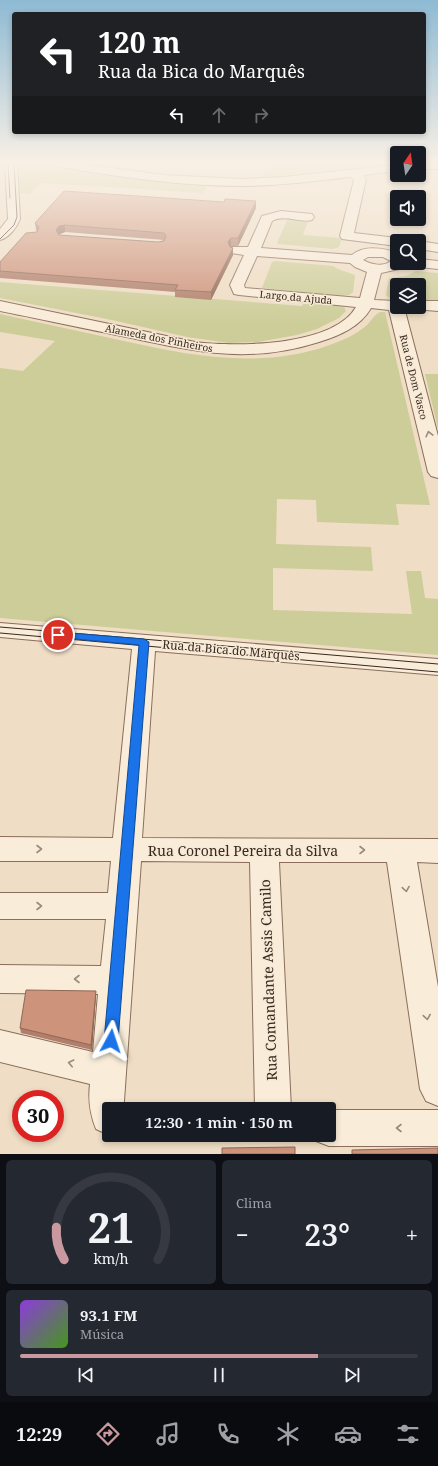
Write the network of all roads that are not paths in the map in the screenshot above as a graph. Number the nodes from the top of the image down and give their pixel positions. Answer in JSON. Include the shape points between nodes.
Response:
{"nodes":[{"id":1,"x":14,"y":218,"type":"edge"},
{"id":2,"x":268,"y":218,"type":"edge"},
{"id":3,"x":351,"y":218,"type":"edge"},
{"id":4,"x":20,"y":234,"type":"dead end"},
{"id":5,"x":1,"y":235,"type":"edge"},
{"id":6,"x":390,"y":241,"type":"edge"},
{"id":7,"x":426,"y":246,"type":"edge"},
{"id":8,"x":438,"y":248,"type":"edge"},
{"id":9,"x":236,"y":250,"type":"edge"},
{"id":10,"x":252,"y":251,"type":"junction"},
{"id":11,"x":390,"y":256,"type":"edge"},
{"id":12,"x":356,"y":259,"type":"junction"},
{"id":13,"x":426,"y":264,"type":"edge"},
{"id":14,"x":438,"y":265,"type":"edge"},
{"id":15,"x":390,"y":267,"type":"edge"},
{"id":16,"x":375,"y":269,"type":"junction"},
{"id":17,"x":366,"y":303,"type":"junction"},
{"id":18,"x":390,"y":305,"type":"edge"},
{"id":19,"x":0,"y":306,"type":"edge"},
{"id":20,"x":426,"y":306,"type":"edge"},
{"id":21,"x":438,"y":306,"type":"edge"},
{"id":22,"x":399,"y":314,"type":"edge"},
{"id":23,"x":438,"y":472,"type":"edge"},
{"id":24,"x":0,"y":630,"type":"edge"},
{"id":25,"x":144,"y":642,"type":"junction"},
{"id":26,"x":438,"y":667,"type":"edge"},
{"id":27,"x":0,"y":849,"type":"edge"},
{"id":28,"x":127,"y":850,"type":"junction"},
{"id":29,"x":264,"y":850,"type":"junction"},
{"id":30,"x":400,"y":850,"type":"junction"},
{"id":31,"x":438,"y":851,"type":"edge"},
{"id":32,"x":0,"y":906,"type":"edge"},
{"id":33,"x":123,"y":906,"type":"junction"},
{"id":34,"x":0,"y":979,"type":"edge"},
{"id":35,"x":116,"y":980,"type":"junction"},
{"id":36,"x":0,"y":1046,"type":"edge"},
{"id":37,"x":109,"y":1072,"type":"junction"},
{"id":38,"x":438,"y":1089,"type":"edge"},
{"id":39,"x":106,"y":1102,"type":"edge"},
{"id":40,"x":273,"y":1102,"type":"edge"},
{"id":41,"x":336,"y":1128,"type":"edge"},
{"id":42,"x":438,"y":1128,"type":"edge"}],
"edges":[{"from":1,"to":5,"type":"street","via":[[12,224]]},
{"from":2,"to":10,"type":"street","name":"Largo da Ajuda"},
{"from":3,"to":6,"type":"street","via":[[347,236]]},
{"from":4,"to":5,"type":"street"},
{"from":7,"to":8,"type":"street"},
{"from":9,"to":10,"type":"street"},
{"from":10,"to":12,"type":"street"},
{"from":10,"to":17,"type":"street","name":"Largo da Ajuda","via":[[237,285],[239,290],[258,294]]},
{"from":11,"to":12,"type":"street","via":[[362,254]]},
{"from":12,"to":16,"type":"street","via":[[358,264]]},
{"from":13,"to":14,"type":"street"},
{"from":15,"to":16,"type":"street"},
{"from":16,"to":17,"type":"street","name":"Alameda dos Pinheiros"},
{"from":17,"to":18,"type":"street","name":"Largo da Ajuda"},
{"from":17,"to":19,"type":"street","name":"Alameda dos Pinheiros","via":[[360,314],[339,330],[301,342],[246,350],[188,345]]},
{"from":20,"to":21,"type":"street"},
{"from":23,"to":22,"type":"street","name":"Rua de Dom Vasco","one_way":true},
{"from":24,"to":25,"type":"street","name":"Rua da Bica do Marquês"},
{"from":25,"to":26,"type":"street","name":"Rua da Bica do Marquês"},
{"from":25,"to":28,"type":"street"},
{"from":27,"to":28,"type":"street","name":"Rua Coronel Pereira da Silva","one_way":true},
{"from":28,"to":29,"type":"street","name":"Rua Coronel Pereira da Silva"},
{"from":28,"to":33,"type":"street"},
{"from":29,"to":30,"type":"street","name":"Rua Coronel Pereira da Silva","one_way":true},
{"from":29,"to":40,"type":"street","name":"Rua Comandante Assis Camilo"},
{"from":30,"to":31,"type":"street","name":"Rua Coronel Pereira da Silva"},
{"from":30,"to":38,"type":"street","one_way":true},
{"from":32,"to":33,"type":"street","one_way":true},
{"from":33,"to":35,"type":"street"},
{"from":35,"to":34,"type":"street","one_way":true},
{"from":35,"to":37,"type":"street"},
{"from":37,"to":36,"type":"street","one_way":true},
{"from":37,"to":39,"type":"street"},
{"from":42,"to":41,"type":"street","one_way":true}]}
